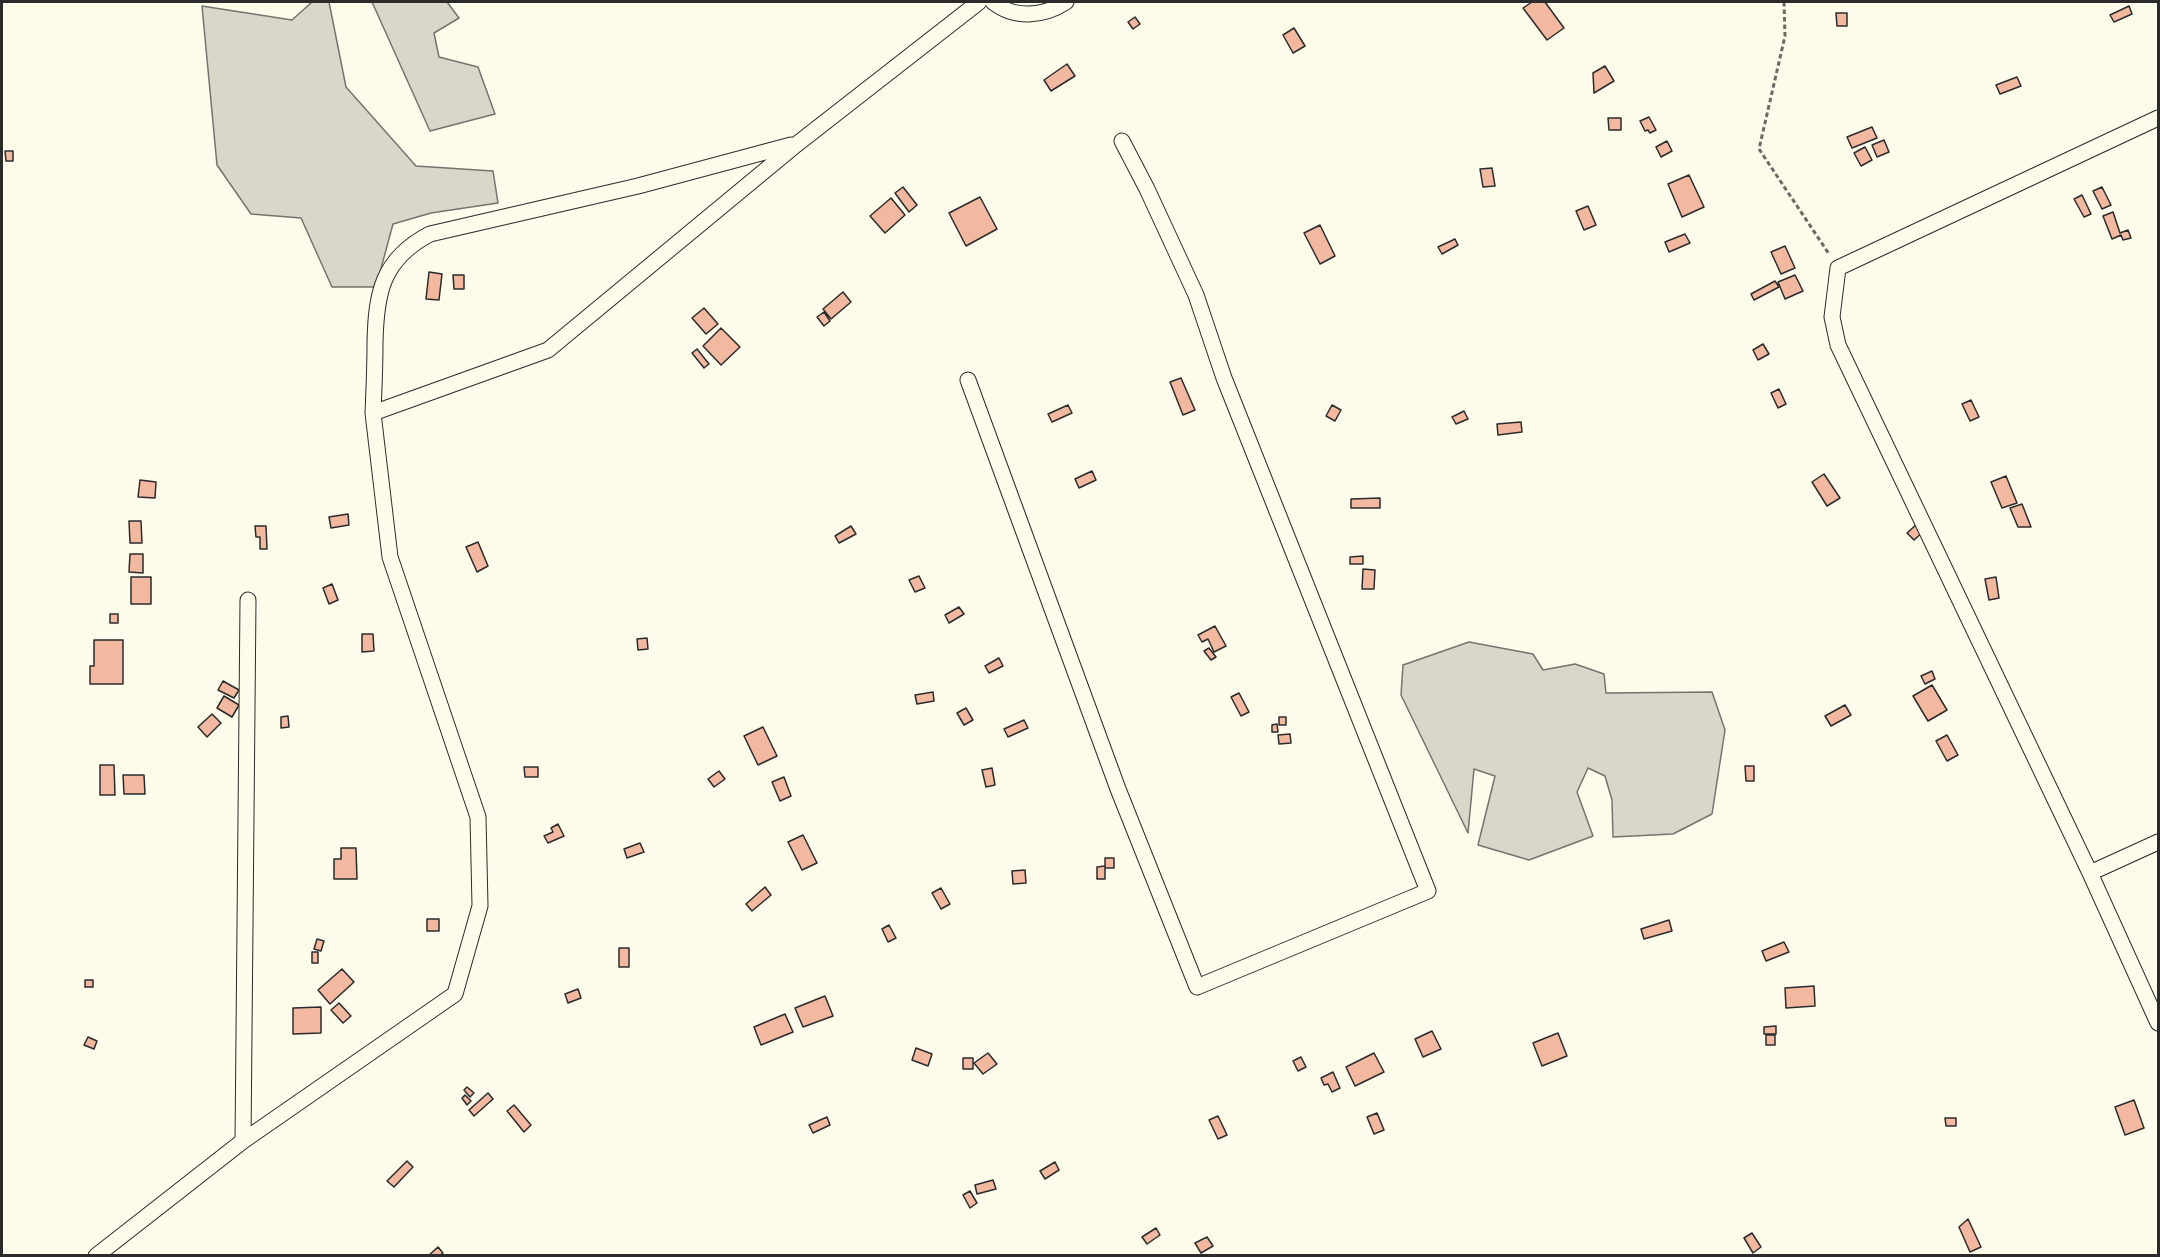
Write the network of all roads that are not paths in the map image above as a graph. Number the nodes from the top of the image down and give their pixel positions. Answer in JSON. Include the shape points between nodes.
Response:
{"nodes":[{"id":1,"x":979,"y":2,"type":"edge"},
{"id":2,"x":993,"y":2,"type":"edge"},
{"id":3,"x":1066,"y":2,"type":"edge"},
{"id":4,"x":2158,"y":118,"type":"edge"},
{"id":5,"x":1122,"y":141,"type":"dead end"},
{"id":6,"x":797,"y":144,"type":"junction"},
{"id":7,"x":968,"y":380,"type":"dead end"},
{"id":8,"x":373,"y":413,"type":"junction"},
{"id":9,"x":248,"y":600,"type":"dead end"},
{"id":10,"x":2158,"y":842,"type":"edge"},
{"id":11,"x":2090,"y":873,"type":"junction"},
{"id":12,"x":2158,"y":1023,"type":"edge"},
{"id":13,"x":243,"y":1141,"type":"junction"},
{"id":14,"x":96,"y":1256,"type":"edge"}],
"edges":[{"from":1,"to":6,"type":"street"},
{"from":2,"to":3,"type":"street","via":[[1010,12],[1027,15]]},
{"from":4,"to":11,"type":"street","via":[[1838,268],[1832,318],[1838,345]]},
{"from":5,"to":7,"type":"street","via":[[1196,295],[1224,378],[1428,891],[1197,987],[1118,789]]},
{"from":6,"to":8,"type":"street","via":[[548,351]]},
{"from":6,"to":8,"type":"street","via":[[418,240],[394,263],[379,293]]},
{"from":8,"to":13,"type":"street","via":[[390,557],[478,817],[480,906],[455,994]]},
{"from":9,"to":13,"type":"street"},
{"from":10,"to":11,"type":"street"},
{"from":11,"to":12,"type":"street"},
{"from":13,"to":14,"type":"street"}]}
